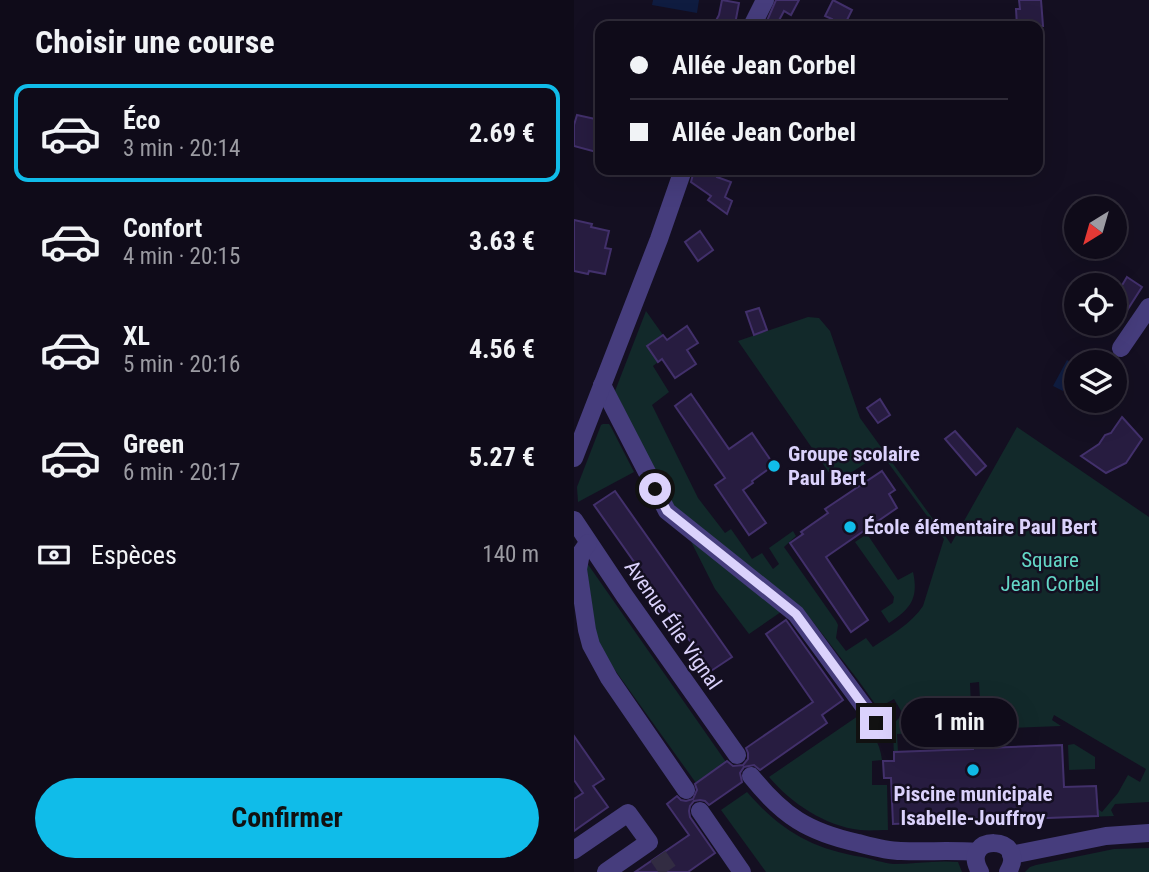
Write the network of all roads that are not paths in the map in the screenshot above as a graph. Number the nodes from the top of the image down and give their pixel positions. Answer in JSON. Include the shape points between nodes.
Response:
{"nodes":[{"id":1,"x":765,"y":0,"type":"edge"},
{"id":2,"x":754,"y":21,"type":"edge"},
{"id":3,"x":681,"y":175,"type":"edge"},
{"id":4,"x":1149,"y":307,"type":"edge"},
{"id":5,"x":1121,"y":348,"type":"dead end"},
{"id":6,"x":602,"y":385,"type":"junction"},
{"id":7,"x":574,"y":458,"type":"edge"},
{"id":8,"x":574,"y":520,"type":"edge"},
{"id":9,"x":588,"y":543,"type":"junction"},
{"id":10,"x":876,"y":723,"type":"dead end"},
{"id":11,"x":737,"y":755,"type":"dead end"},
{"id":12,"x":751,"y":776,"type":"dead end"},
{"id":13,"x":686,"y":790,"type":"dead end"},
{"id":14,"x":700,"y":811,"type":"dead end"},
{"id":15,"x":1149,"y":834,"type":"edge"},
{"id":16,"x":574,"y":850,"type":"edge"},
{"id":17,"x":977,"y":852,"type":"junction"},
{"id":18,"x":1010,"y":863,"type":"edge"},
{"id":19,"x":606,"y":872,"type":"edge"},
{"id":20,"x":742,"y":872,"type":"edge"},
{"id":21,"x":979,"y":872,"type":"edge"}],
"edges":[{"from":1,"to":2,"type":"street"},
{"from":3,"to":6,"type":"street"},
{"from":4,"to":5,"type":"street"},
{"from":6,"to":7,"type":"street"},
{"from":6,"to":10,"type":"street","via":[[667,511],[796,614]]},
{"from":8,"to":9,"type":"street","name":"Avenue Élie Vignal"},
{"from":9,"to":11,"type":"street","name":"Avenue Élie Vignal"},
{"from":9,"to":13,"type":"street","via":[[578,569],[591,645],[608,678]]},
{"from":12,"to":17,"type":"street","via":[[796,820],[837,838],[897,851]]},
{"from":14,"to":20,"type":"street"},
{"from":15,"to":18,"type":"street","via":[[1106,836]]},
{"from":16,"to":19,"type":"street","via":[[628,813],[653,849]]},
{"from":17,"to":18,"type":"street","via":[[994,842],[1004,846]]},
{"from":17,"to":21,"type":"street"}]}
